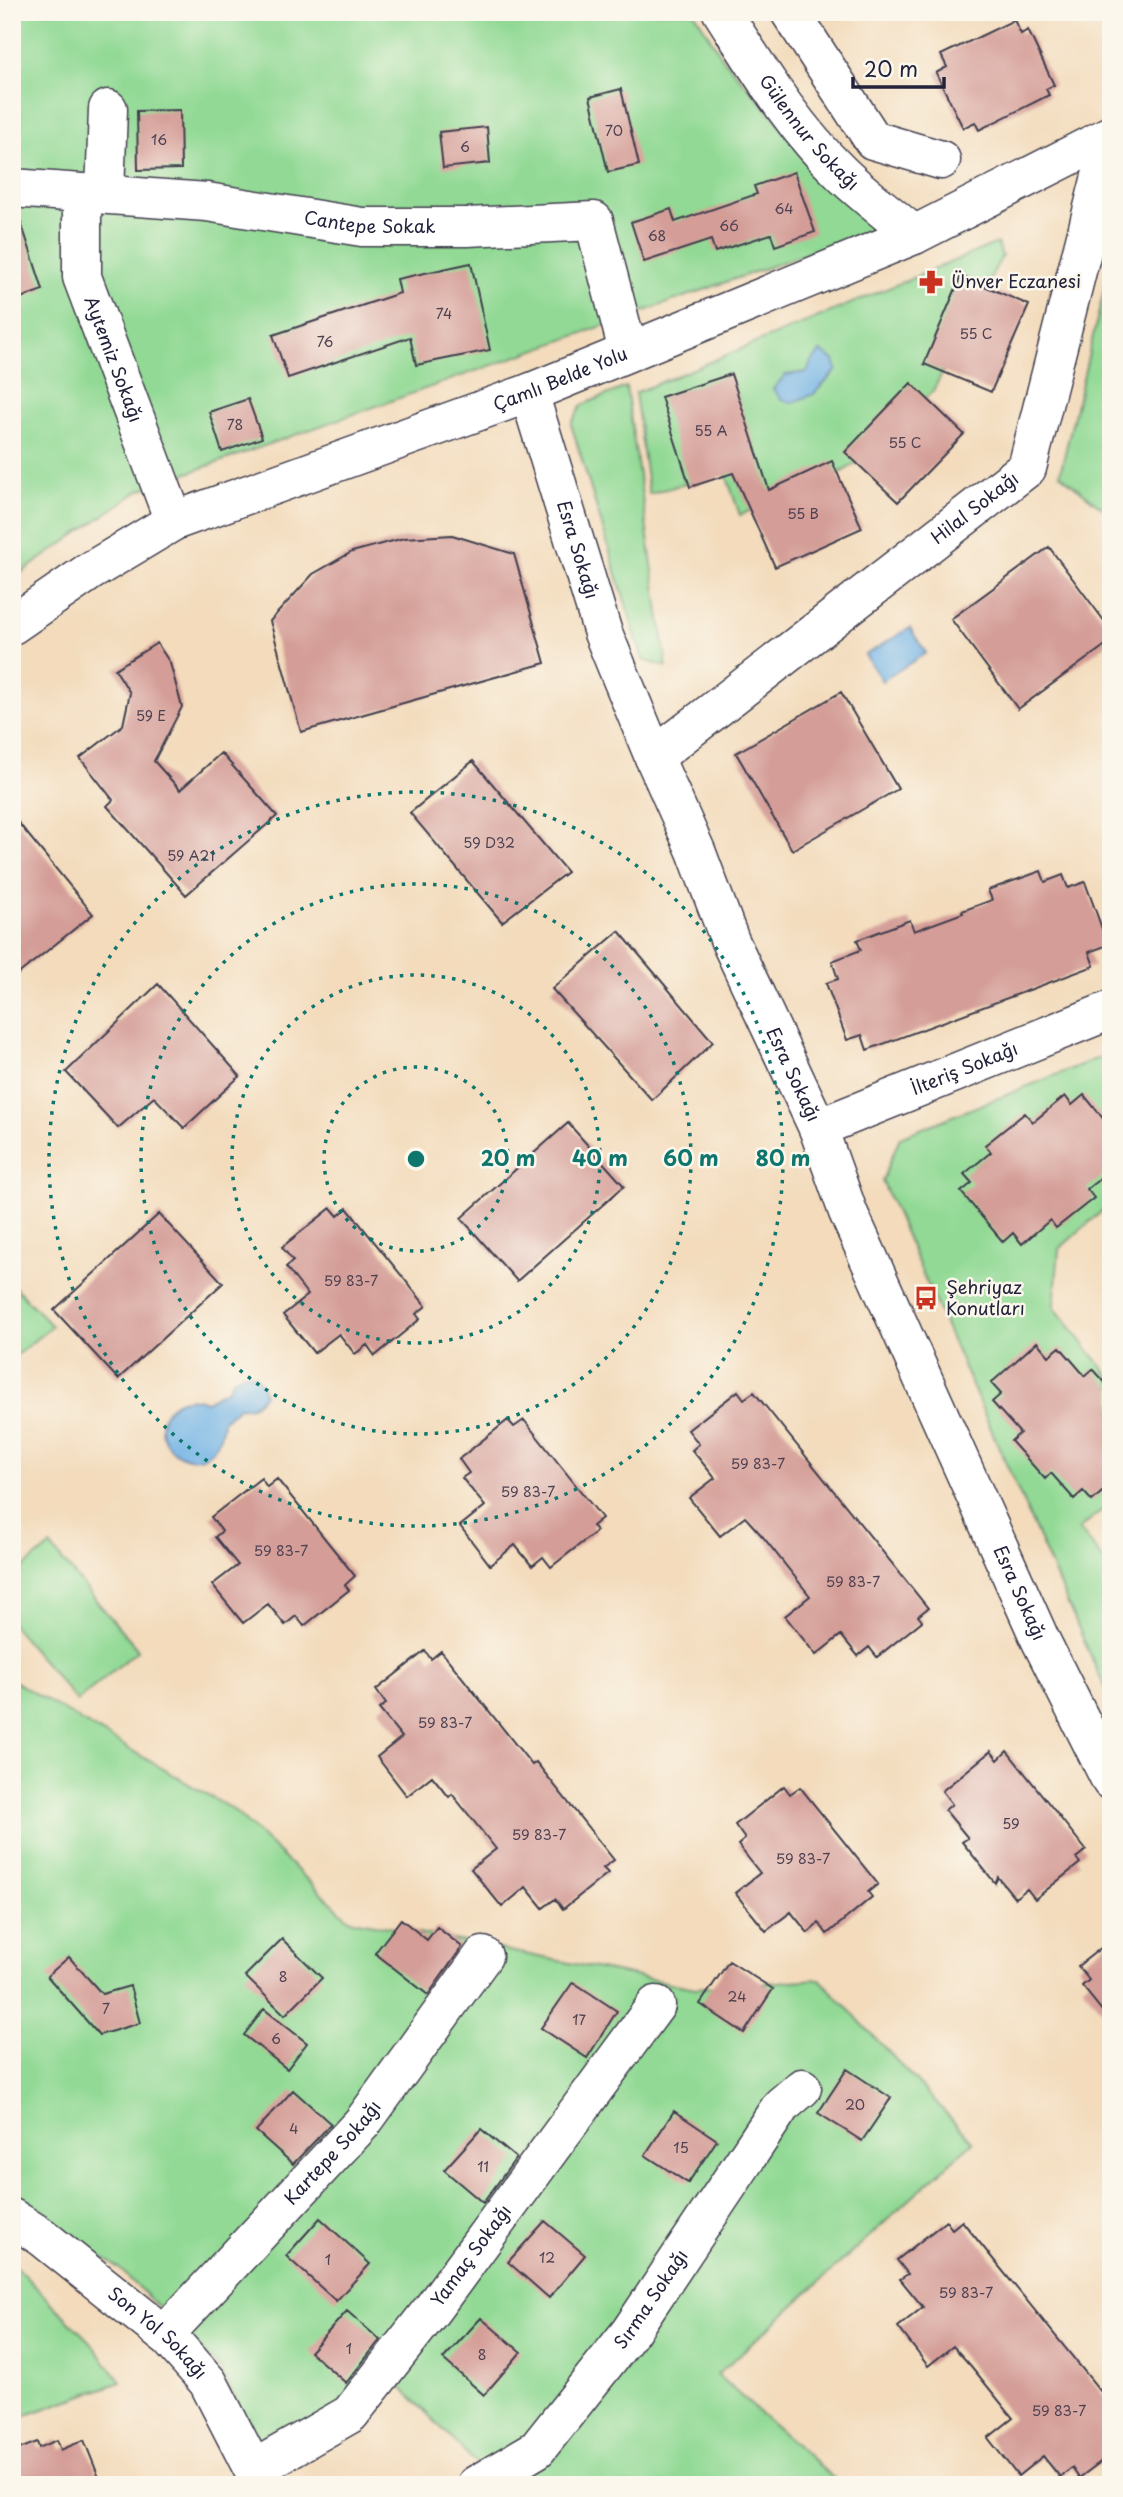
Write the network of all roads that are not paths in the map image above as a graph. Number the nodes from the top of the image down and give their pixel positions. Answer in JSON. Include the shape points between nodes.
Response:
{"nodes":[{"id":1,"x":722,"y":12,"type":"edge"},
{"id":2,"x":790,"y":12,"type":"edge"},
{"id":3,"x":108,"y":109,"type":"dead end"},
{"id":4,"x":1111,"y":136,"type":"edge"},
{"id":5,"x":941,"y":160,"type":"dead end"},
{"id":6,"x":12,"y":188,"type":"edge"},
{"id":7,"x":94,"y":194,"type":"junction"},
{"id":8,"x":914,"y":235,"type":"junction"},
{"id":9,"x":628,"y":351,"type":"junction"},
{"id":10,"x":529,"y":393,"type":"junction"},
{"id":11,"x":174,"y":521,"type":"junction"},
{"id":12,"x":12,"y":625,"type":"edge"},
{"id":13,"x":654,"y":757,"type":"junction"},
{"id":14,"x":1111,"y":1010,"type":"edge"},
{"id":15,"x":818,"y":1128,"type":"junction"},
{"id":16,"x":1111,"y":1781,"type":"edge"},
{"id":17,"x":484,"y":1956,"type":"dead end"},
{"id":18,"x":656,"y":2006,"type":"dead end"},
{"id":19,"x":802,"y":2088,"type":"dead end"},
{"id":20,"x":12,"y":2218,"type":"edge"},
{"id":21,"x":165,"y":2334,"type":"junction"},
{"id":22,"x":257,"y":2477,"type":"edge"},
{"id":23,"x":476,"y":2485,"type":"edge"}],
"edges":[{"from":1,"to":8,"type":"street","name":"Gülennur Sokağı","via":[[804,133],[841,173]]},
{"from":2,"to":5,"type":"street","via":[[873,140]]},
{"from":3,"to":7,"type":"street","name":"Aytemiz Sokağı"},
{"from":4,"to":8,"type":"street","name":"Çamlı Belde Yolu"},
{"from":4,"to":13,"type":"street","name":"Hilal Sokağı","via":[[1027,468]]},
{"from":6,"to":7,"type":"street","name":"Cantepe Sokak"},
{"from":7,"to":9,"type":"street","name":"Cantepe Sokak","via":[[207,202],[362,227],[594,221]]},
{"from":7,"to":11,"type":"street","name":"Aytemiz Sokağı","via":[[82,277]]},
{"from":8,"to":9,"type":"street","name":"Çamlı Belde Yolu"},
{"from":9,"to":10,"type":"street","name":"Çamlı Belde Yolu"},
{"from":10,"to":11,"type":"street","name":"Çamlı Belde Yolu"},
{"from":10,"to":13,"type":"street","name":"Esra Sokağı","via":[[603,633]]},
{"from":11,"to":12,"type":"street","name":"Çamlı Belde Yolu"},
{"from":13,"to":15,"type":"street","name":"Esra Sokağı","via":[[730,941]]},
{"from":14,"to":15,"type":"street","name":"İlteriş Sokağı"},
{"from":15,"to":16,"type":"street","name":"Esra Sokağı","via":[[848,1212],[1040,1639]]},
{"from":17,"to":21,"type":"street","name":"Kartepe Sokağı","via":[[363,2122]]},
{"from":18,"to":22,"type":"street","name":"Yamaç Sokağı","via":[[350,2414]]},
{"from":19,"to":23,"type":"street","name":"Sırma Sokağı","via":[[781,2106],[630,2332],[537,2449]]},
{"from":20,"to":21,"type":"street","name":"Son Yol Sokağı"},
{"from":21,"to":22,"type":"street","name":"Son Yol Sokağı","via":[[208,2382]]}]}
